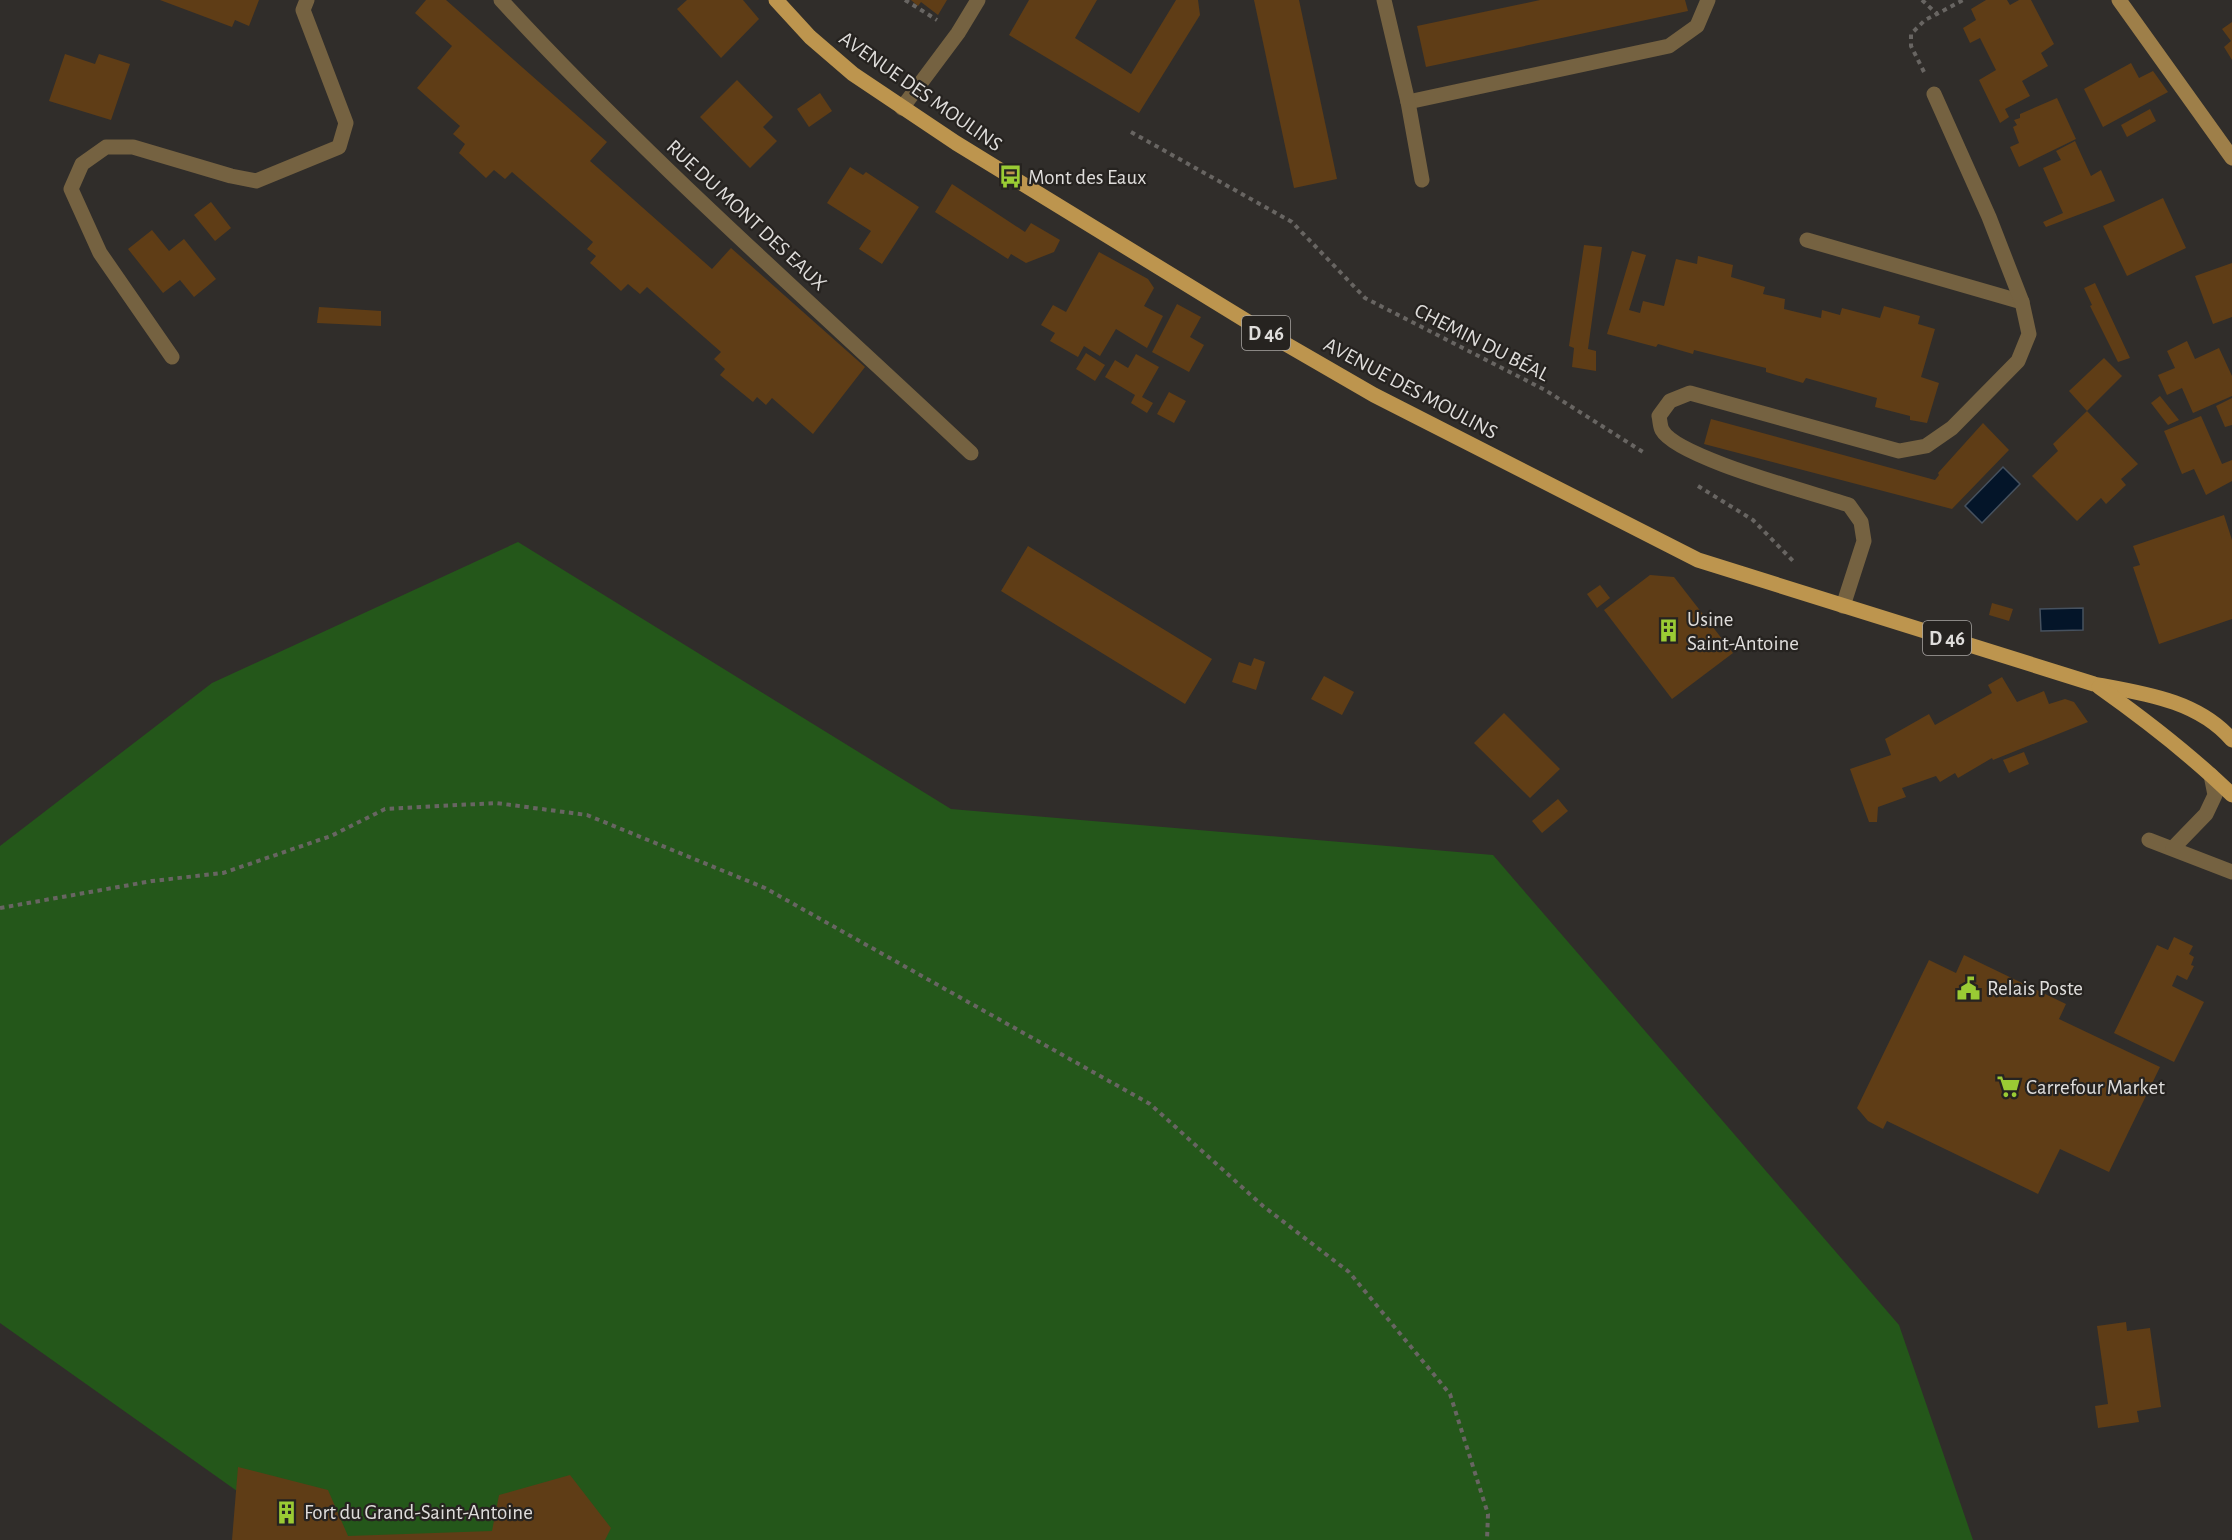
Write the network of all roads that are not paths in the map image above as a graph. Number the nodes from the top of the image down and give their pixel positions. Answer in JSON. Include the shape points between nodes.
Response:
{"nodes":[{"id":1,"x":307,"y":0,"type":"edge"},
{"id":2,"x":501,"y":0,"type":"edge"},
{"id":3,"x":776,"y":0,"type":"edge"},
{"id":4,"x":978,"y":0,"type":"edge"},
{"id":5,"x":1384,"y":0,"type":"edge"},
{"id":6,"x":1708,"y":0,"type":"edge"},
{"id":7,"x":2119,"y":0,"type":"edge"},
{"id":8,"x":1934,"y":94,"type":"road end"},
{"id":9,"x":1408,"y":102,"type":"junction"},
{"id":10,"x":902,"y":108,"type":"junction"},
{"id":11,"x":2232,"y":158,"type":"edge"},
{"id":12,"x":1422,"y":180,"type":"dead end"},
{"id":13,"x":1808,"y":240,"type":"dead end"},
{"id":14,"x":2022,"y":302,"type":"junction"},
{"id":15,"x":172,"y":357,"type":"dead end"},
{"id":16,"x":971,"y":453,"type":"dead end"},
{"id":17,"x":1843,"y":606,"type":"junction"},
{"id":18,"x":2094,"y":684,"type":"junction"},
{"id":19,"x":2232,"y":740,"type":"edge"},
{"id":20,"x":2211,"y":775,"type":"junction"},
{"id":21,"x":2232,"y":795,"type":"edge"},
{"id":22,"x":2149,"y":840,"type":"dead end"},
{"id":23,"x":2173,"y":848,"type":"junction"},
{"id":24,"x":2232,"y":872,"type":"edge"}],
"edges":[{"from":1,"to":15,"type":"street","via":[[303,10],[346,123],[339,147],[256,181],[133,147],[106,147],[82,164],[71,189],[100,253]]},
{"from":2,"to":16,"type":"street","name":"RUE DU MONT DES EAUX","via":[[676,178]]},
{"from":3,"to":10,"type":"main road","name":"AVENUE DES MOULINS","number":"D 46","via":[[853,75]]},
{"from":4,"to":10,"type":"street"},
{"from":5,"to":9,"type":"street"},
{"from":6,"to":9,"type":"street","via":[[1697,26],[1669,46]]},
{"from":7,"to":11,"type":"main road"},
{"from":8,"to":14,"type":"street"},
{"from":9,"to":12,"type":"street"},
{"from":10,"to":17,"type":"main road","name":"AVENUE DES MOULINS","number":"D 46","via":[[1253,325],[1374,395],[1698,560]]},
{"from":13,"to":14,"type":"street"},
{"from":14,"to":17,"type":"street","via":[[2029,334],[2018,361],[1952,428],[1926,446],[1899,451],[1690,393],[1670,401],[1659,416],[1662,430],[1681,447],[1849,505],[1861,522],[1864,541]]},
{"from":17,"to":18,"type":"main road","name":"AVENUE DES MOULINS","number":"D 46"},
{"from":18,"to":19,"type":"main road","name":"AVENUE DES MOULINS","number":"D 46","via":[[2185,706],[2223,729]]},
{"from":18,"to":20,"type":"main road","name":"AVENUE DES MOULINS","number":"D 46","via":[[2151,723]]},
{"from":20,"to":21,"type":"main road","name":"AVENUE DES MOULINS","number":"D 46"},
{"from":20,"to":23,"type":"street","via":[[2215,795],[2206,814]]},
{"from":22,"to":23,"type":"street"},
{"from":23,"to":24,"type":"street"}]}
